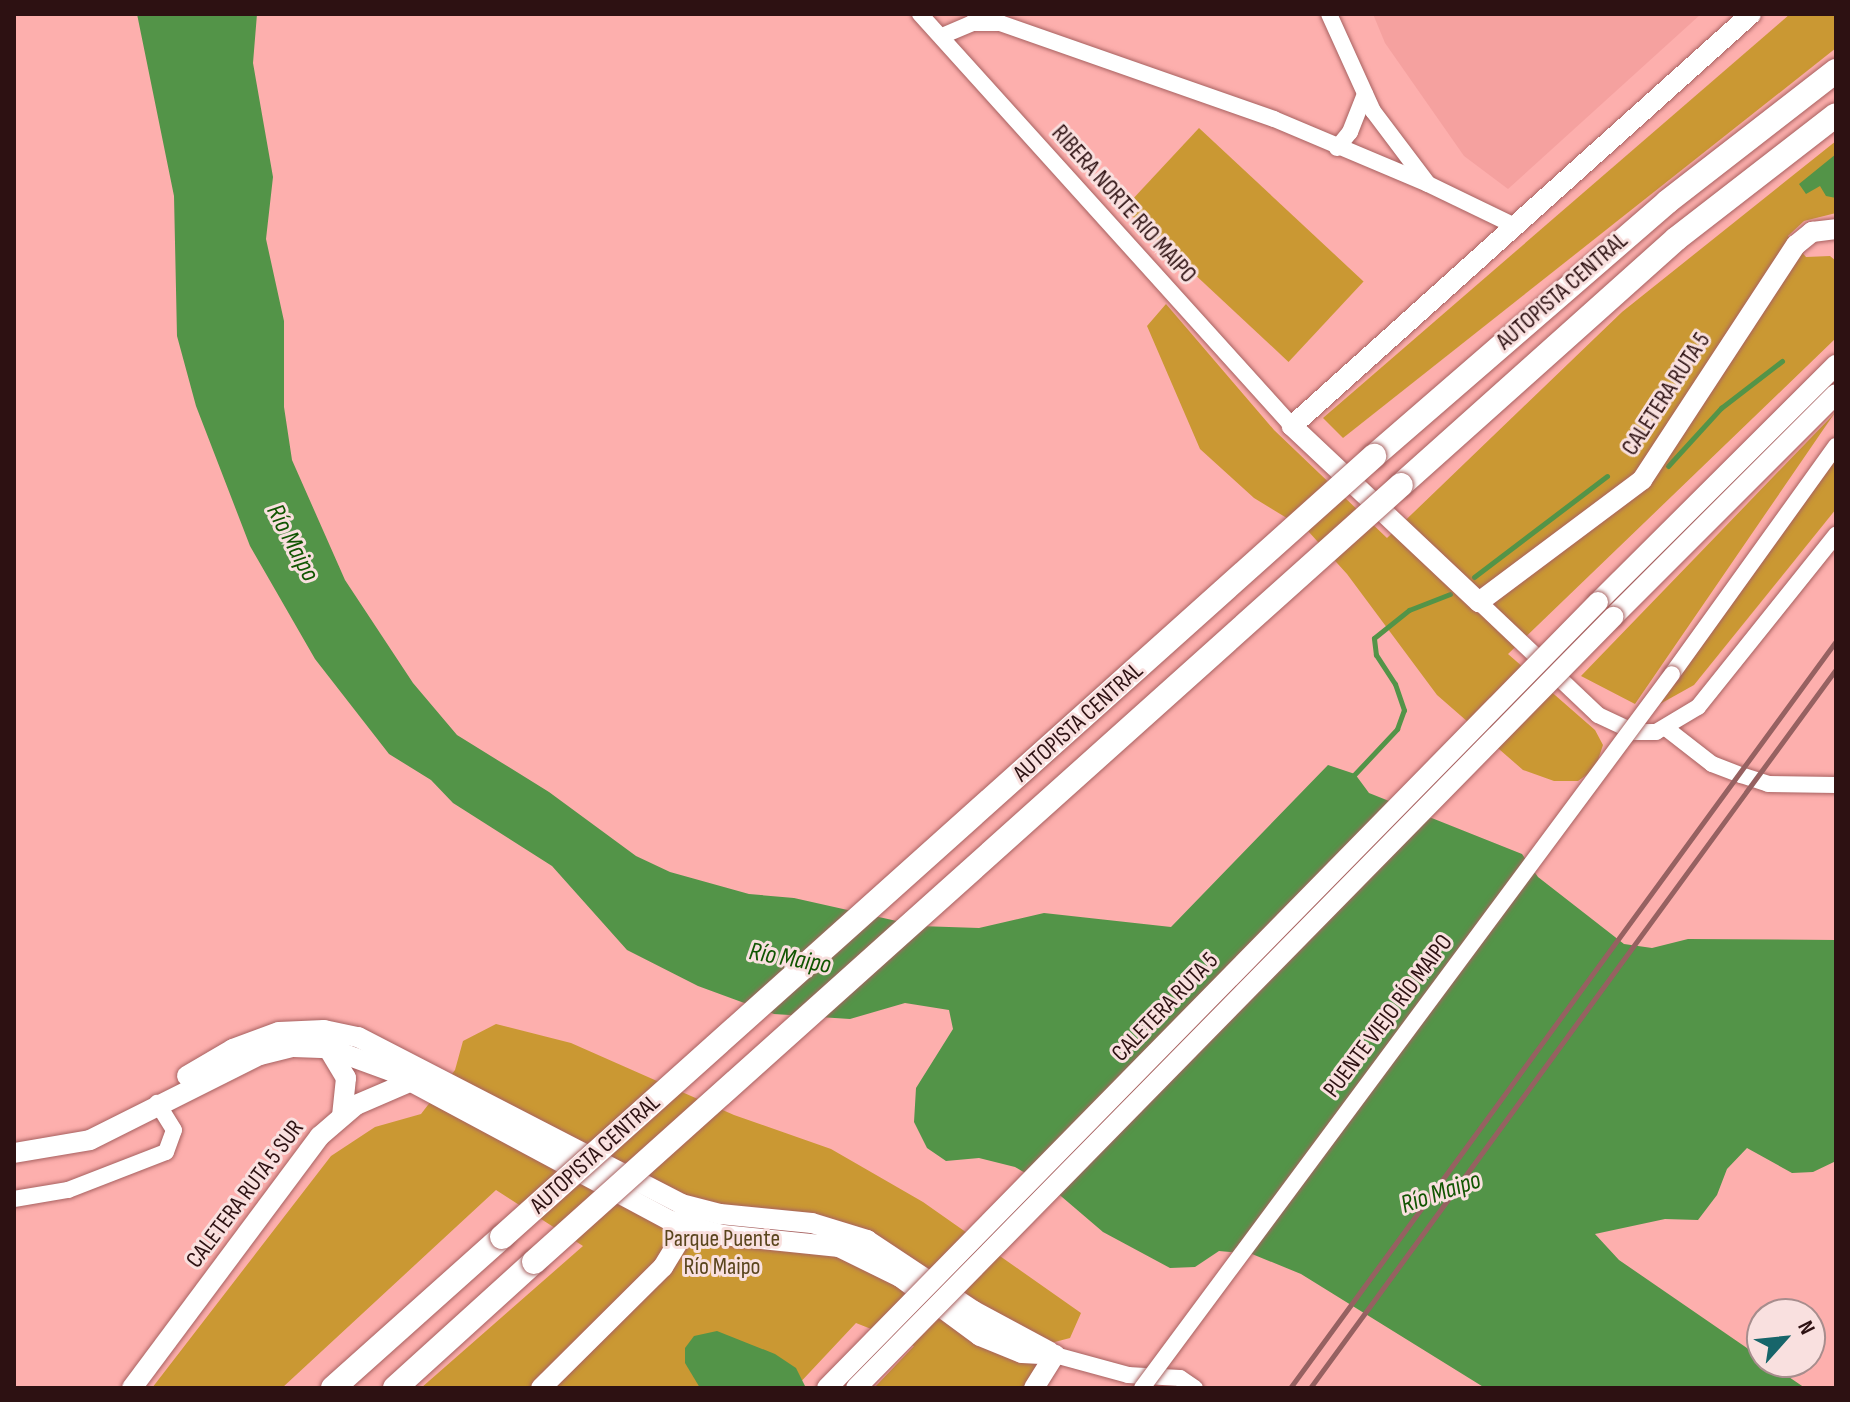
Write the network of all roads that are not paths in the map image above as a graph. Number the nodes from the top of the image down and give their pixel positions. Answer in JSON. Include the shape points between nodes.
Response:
{"nodes":[{"id":1,"x":920,"y":14,"type":"edge"},
{"id":2,"x":1329,"y":14,"type":"edge"},
{"id":3,"x":1751,"y":14,"type":"edge"},
{"id":4,"x":942,"y":36,"type":"junction"},
{"id":5,"x":1836,"y":71,"type":"edge"},
{"id":6,"x":1365,"y":94,"type":"junction"},
{"id":7,"x":1836,"y":115,"type":"edge"},
{"id":8,"x":1337,"y":148,"type":"junction"},
{"id":9,"x":1428,"y":184,"type":"junction"},
{"id":10,"x":1513,"y":225,"type":"junction"},
{"id":11,"x":1836,"y":229,"type":"edge"},
{"id":12,"x":1836,"y":365,"type":"edge"},
{"id":13,"x":1836,"y":394,"type":"edge"},
{"id":14,"x":1292,"y":426,"type":"junction"},
{"id":15,"x":1836,"y":446,"type":"edge"},
{"id":16,"x":1836,"y":535,"type":"edge"},
{"id":17,"x":1479,"y":602,"type":"junction"},
{"id":18,"x":1667,"y":729,"type":"junction"},
{"id":19,"x":1835,"y":784,"type":"edge"},
{"id":20,"x":328,"y":1048,"type":"junction"},
{"id":21,"x":434,"y":1075,"type":"junction"},
{"id":22,"x":408,"y":1082,"type":"junction"},
{"id":23,"x":157,"y":1103,"type":"junction"},
{"id":24,"x":342,"y":1115,"type":"junction"},
{"id":25,"x":14,"y":1153,"type":"edge"},
{"id":26,"x":14,"y":1199,"type":"edge"},
{"id":27,"x":693,"y":1219,"type":"junction"},
{"id":28,"x":1055,"y":1355,"type":"junction"},
{"id":29,"x":132,"y":1388,"type":"edge"},
{"id":30,"x":333,"y":1388,"type":"edge"},
{"id":31,"x":395,"y":1388,"type":"edge"},
{"id":32,"x":541,"y":1388,"type":"edge"},
{"id":33,"x":827,"y":1388,"type":"edge"},
{"id":34,"x":856,"y":1388,"type":"edge"},
{"id":35,"x":1034,"y":1388,"type":"edge"},
{"id":36,"x":1142,"y":1388,"type":"edge"},
{"id":37,"x":1195,"y":1388,"type":"edge"}],
"edges":[{"from":1,"to":4,"type":"street","name":"RIBERA NORTE RIO MAIPO"},
{"from":2,"to":6,"type":"street"},
{"from":3,"to":10,"type":"main road"},
{"from":4,"to":8,"type":"street","via":[[972,23],[1000,23],[1274,119]]},
{"from":4,"to":14,"type":"street","name":"RIBERA NORTE RIO MAIPO"},
{"from":5,"to":30,"type":"highway","name":"AUTOPISTA CENTRAL","bridge":true,"via":[[1667,202],[1374,456]]},
{"from":6,"to":8,"type":"street","via":[[1350,132]]},
{"from":6,"to":9,"type":"street"},
{"from":7,"to":31,"type":"highway","name":"AUTOPISTA CENTRAL","bridge":true,"via":[[1676,239]]},
{"from":8,"to":9,"type":"street"},
{"from":9,"to":10,"type":"street"},
{"from":10,"to":14,"type":"main road"},
{"from":11,"to":17,"type":"main road","name":"CALETERA RUTA 5","via":[[1812,232],[1796,245],[1642,480]]},
{"from":12,"to":33,"type":"main road","name":"CALETERA RUTA 5","bridge":true},
{"from":13,"to":34,"type":"main road","name":"CALETERA RUTA 5","bridge":true},
{"from":14,"to":17,"type":"main road"},
{"from":15,"to":36,"type":"street","name":"PUENTE VIEJO RÍO MAIPO","bridge":true},
{"from":16,"to":18,"type":"street","via":[[1698,707]]},
{"from":17,"to":18,"type":"street","via":[[1598,715],[1634,732]]},
{"from":18,"to":19,"type":"street","via":[[1712,764],[1768,784]]},
{"from":20,"to":22,"type":"main road"},
{"from":20,"to":23,"type":"main road","via":[[293,1047],[260,1055]]},
{"from":20,"to":24,"type":"main road","via":[[346,1078]]},
{"from":21,"to":22,"type":"main road","name":"CALETERA RUTA 5 SUR"},
{"from":21,"to":23,"type":"main road","via":[[358,1037],[294,1030],[216,1057]]},
{"from":21,"to":27,"type":"main road"},
{"from":22,"to":24,"type":"main road","name":"CALETERA RUTA 5 SUR"},
{"from":22,"to":27,"type":"main road"},
{"from":23,"to":25,"type":"main road","via":[[90,1140]]},
{"from":23,"to":26,"type":"street","via":[[174,1130],[166,1152],[68,1190]]},
{"from":24,"to":29,"type":"main road","name":"CALETERA RUTA 5 SUR","via":[[310,1147]]},
{"from":27,"to":28,"type":"main road","via":[[848,1251],[900,1277],[980,1336],[1022,1353]]},
{"from":27,"to":32,"type":"main road","via":[[663,1267]]},
{"from":28,"to":35,"type":"main road"},
{"from":28,"to":37,"type":"street","via":[[1128,1375],[1180,1378]]}]}
